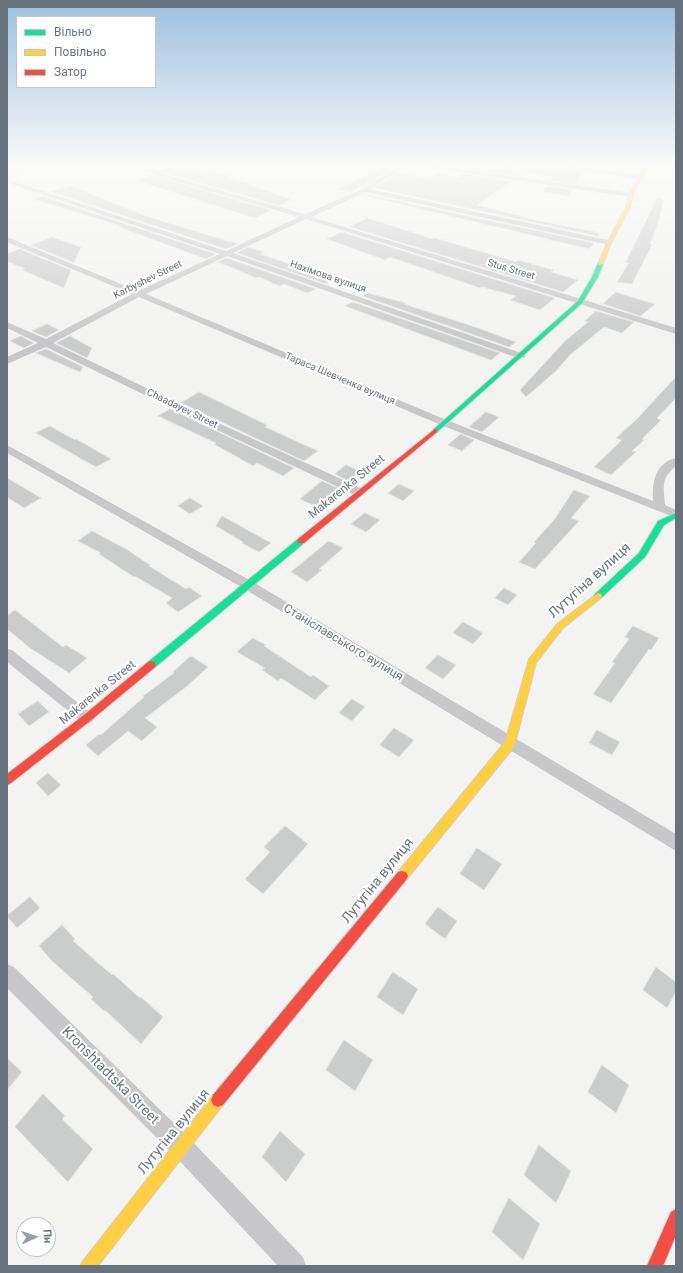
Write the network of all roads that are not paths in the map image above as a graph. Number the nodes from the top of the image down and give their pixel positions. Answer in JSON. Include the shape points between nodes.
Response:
{"nodes":[{"id":1,"x":138,"y":224,"type":"edge"},
{"id":2,"x":290,"y":224,"type":"edge"},
{"id":3,"x":330,"y":224,"type":"edge"},
{"id":4,"x":520,"y":224,"type":"edge"},
{"id":5,"x":619,"y":224,"type":"edge"},
{"id":6,"x":7,"y":239,"type":"edge"},
{"id":7,"x":609,"y":244,"type":"junction"},
{"id":8,"x":228,"y":254,"type":"junction"},
{"id":9,"x":139,"y":294,"type":"junction"},
{"id":10,"x":580,"y":302,"type":"junction"},
{"id":11,"x":7,"y":325,"type":"edge"},
{"id":12,"x":676,"y":331,"type":"edge"},
{"id":13,"x":46,"y":343,"type":"junction"},
{"id":14,"x":521,"y":356,"type":"junction"},
{"id":15,"x":7,"y":361,"type":"edge"},
{"id":16,"x":445,"y":423,"type":"junction"},
{"id":17,"x":7,"y":448,"type":"edge"},
{"id":18,"x":676,"y":461,"type":"edge"},
{"id":19,"x":359,"y":492,"type":"junction"},
{"id":20,"x":659,"y":507,"type":"junction"},
{"id":21,"x":676,"y":515,"type":"edge"},
{"id":22,"x":248,"y":586,"type":"junction"},
{"id":23,"x":7,"y":654,"type":"edge"},
{"id":24,"x":87,"y":718,"type":"junction"},
{"id":25,"x":510,"y":744,"type":"junction"},
{"id":26,"x":7,"y":780,"type":"edge"},
{"id":27,"x":676,"y":843,"type":"edge"},
{"id":28,"x":7,"y":974,"type":"edge"},
{"id":29,"x":181,"y":1146,"type":"junction"},
{"id":30,"x":676,"y":1217,"type":"edge"},
{"id":31,"x":88,"y":1266,"type":"edge"},
{"id":32,"x":294,"y":1266,"type":"edge"},
{"id":33,"x":655,"y":1266,"type":"edge"}],
"edges":[{"from":1,"to":8,"type":"street","name":"Нахімова вулиця"},
{"from":2,"to":8,"type":"street","name":"Karbyshev Street"},
{"from":3,"to":10,"type":"street","name":"Stus Street"},
{"from":4,"to":7,"type":"street"},
{"from":5,"to":7,"type":"street","name":"Makarenka Street"},
{"from":6,"to":9,"type":"street","name":"Тараса Шевченка вулиця"},
{"from":7,"to":10,"type":"street","name":"Makarenka Street","via":[[595,277]]},
{"from":8,"to":9,"type":"street","name":"Karbyshev Street"},
{"from":8,"to":14,"type":"street","name":"Нахімова вулиця"},
{"from":9,"to":13,"type":"street","name":"Karbyshev Street"},
{"from":9,"to":16,"type":"street","name":"Тараса Шевченка вулиця"},
{"from":10,"to":12,"type":"street","name":"Stus Street"},
{"from":10,"to":14,"type":"street","name":"Makarenka Street"},
{"from":11,"to":13,"type":"street","name":"Chaadayev Street"},
{"from":13,"to":15,"type":"street","name":"Karbyshev Street"},
{"from":13,"to":19,"type":"street","name":"Chaadayev Street"},
{"from":14,"to":16,"type":"street","name":"Makarenka Street"},
{"from":16,"to":19,"type":"street","name":"Makarenka Street"},
{"from":16,"to":20,"type":"street","name":"Тараса Шевченка вулиця"},
{"from":17,"to":22,"type":"street","name":"Станіславського вулиця"},
{"from":18,"to":20,"type":"street","via":[[663,471],[658,483]]},
{"from":19,"to":22,"type":"street","name":"Makarenka Street"},
{"from":20,"to":21,"type":"street","name":"Тараса Шевченка вулиця"},
{"from":21,"to":25,"type":"street","name":"Лутугіна вулиця","via":[[661,523],[642,555],[604,591],[560,626],[532,662]]},
{"from":22,"to":24,"type":"street","name":"Makarenka Street"},
{"from":22,"to":25,"type":"street","name":"Станіславського вулиця"},
{"from":23,"to":24,"type":"street"},
{"from":24,"to":26,"type":"street","name":"Makarenka Street"},
{"from":25,"to":27,"type":"street","name":"Станіславського вулиця"},
{"from":25,"to":29,"type":"street","name":"Лутугіна вулиця"},
{"from":28,"to":29,"type":"street","name":"Kronshtadtska Street"},
{"from":29,"to":31,"type":"street","name":"Лутугіна вулиця"},
{"from":29,"to":32,"type":"street","name":"Kronshtadtska Street"},
{"from":30,"to":33,"type":"street"}]}
